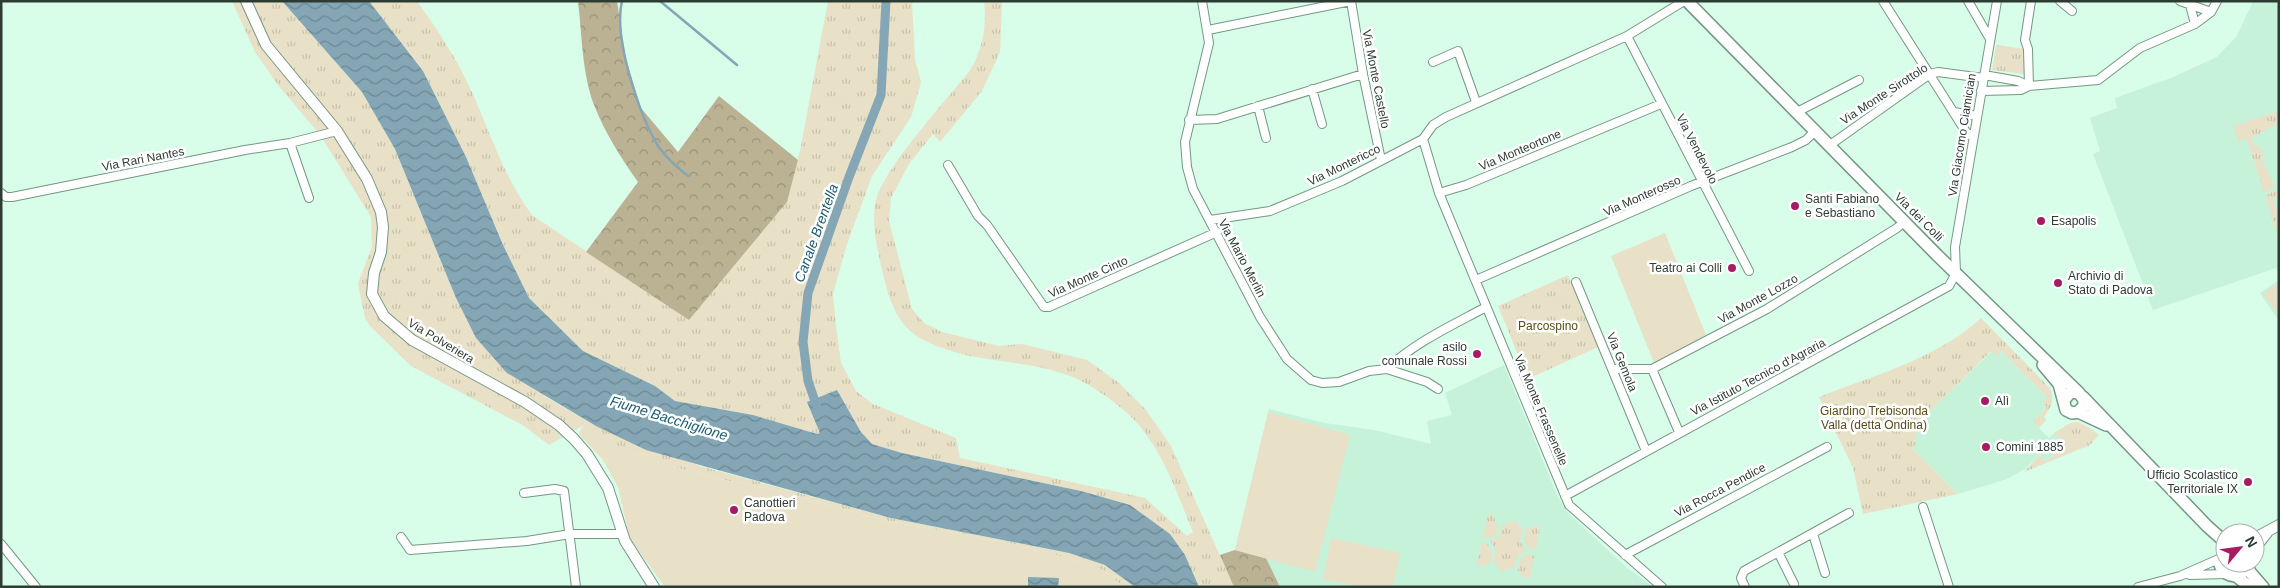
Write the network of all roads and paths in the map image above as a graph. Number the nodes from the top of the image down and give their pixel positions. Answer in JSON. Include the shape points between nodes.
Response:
{"nodes":[{"id":1,"x":246,"y":1,"type":"edge"},
{"id":2,"x":1202,"y":1,"type":"edge"},
{"id":3,"x":1351,"y":1,"type":"edge"},
{"id":4,"x":1668,"y":1,"type":"edge"},
{"id":5,"x":1686,"y":1,"type":"edge"},
{"id":6,"x":1883,"y":1,"type":"edge"},
{"id":7,"x":1968,"y":1,"type":"edge"},
{"id":8,"x":1997,"y":1,"type":"edge"},
{"id":9,"x":2031,"y":1,"type":"edge"},
{"id":10,"x":2060,"y":1,"type":"edge"},
{"id":11,"x":2180,"y":1,"type":"edge"},
{"id":12,"x":2217,"y":1,"type":"edge"},
{"id":13,"x":2190,"y":5,"type":"junction"},
{"id":14,"x":2072,"y":11,"type":"dead end"},
{"id":15,"x":1668,"y":12,"type":"junction"},
{"id":16,"x":2211,"y":12,"type":"junction"},
{"id":17,"x":2195,"y":24,"type":"junction"},
{"id":18,"x":1208,"y":30,"type":"junction"},
{"id":19,"x":1627,"y":36,"type":"junction"},
{"id":20,"x":1990,"y":38,"type":"junction"},
{"id":21,"x":1433,"y":62,"type":"dead end"},
{"id":22,"x":1363,"y":74,"type":"junction"},
{"id":23,"x":1930,"y":74,"type":"junction"},
{"id":24,"x":1984,"y":77,"type":"junction"},
{"id":25,"x":1859,"y":80,"type":"dead end"},
{"id":26,"x":2028,"y":86,"type":"junction"},
{"id":27,"x":1312,"y":89,"type":"junction"},
{"id":28,"x":1981,"y":91,"type":"junction"},
{"id":29,"x":1476,"y":102,"type":"junction"},
{"id":30,"x":1661,"y":104,"type":"junction"},
{"id":31,"x":1258,"y":106,"type":"junction"},
{"id":32,"x":1797,"y":112,"type":"junction"},
{"id":33,"x":1954,"y":112,"type":"junction"},
{"id":34,"x":1977,"y":116,"type":"junction"},
{"id":35,"x":1189,"y":120,"type":"junction"},
{"id":36,"x":1322,"y":124,"type":"dead end"},
{"id":37,"x":337,"y":130,"type":"junction"},
{"id":38,"x":1816,"y":130,"type":"junction"},
{"id":39,"x":1974,"y":137,"type":"junction"},
{"id":40,"x":1266,"y":138,"type":"dead end"},
{"id":41,"x":1422,"y":139,"type":"junction"},
{"id":42,"x":290,"y":143,"type":"junction"},
{"id":43,"x":1830,"y":145,"type":"junction"},
{"id":44,"x":1381,"y":160,"type":"junction"},
{"id":45,"x":948,"y":165,"type":"dead end"},
{"id":46,"x":1702,"y":183,"type":"junction"},
{"id":47,"x":1,"y":193,"type":"edge"},
{"id":48,"x":1439,"y":193,"type":"junction"},
{"id":49,"x":309,"y":198,"type":"dead end"},
{"id":50,"x":1210,"y":220,"type":"junction"},
{"id":51,"x":1904,"y":222,"type":"junction"},
{"id":52,"x":1217,"y":232,"type":"junction"},
{"id":53,"x":1749,"y":271,"type":"dead end"},
{"id":54,"x":1956,"y":273,"type":"junction"},
{"id":55,"x":1476,"y":280,"type":"junction"},
{"id":56,"x":1576,"y":282,"type":"dead end"},
{"id":57,"x":1486,"y":307,"type":"junction"},
{"id":58,"x":2023,"y":340,"type":"junction"},
{"id":59,"x":1387,"y":369,"type":"junction"},
{"id":60,"x":1613,"y":369,"type":"junction"},
{"id":61,"x":1652,"y":369,"type":"junction"},
{"id":62,"x":1438,"y":389,"type":"dead end"},
{"id":63,"x":2081,"y":395,"type":"junction"},
{"id":64,"x":2064,"y":400,"type":"junction"},
{"id":65,"x":2078,"y":412,"type":"junction"},
{"id":66,"x":2114,"y":430,"type":"junction"},
{"id":67,"x":1679,"y":432,"type":"junction"},
{"id":68,"x":1827,"y":447,"type":"dead end"},
{"id":69,"x":1646,"y":451,"type":"junction"},
{"id":70,"x":524,"y":493,"type":"dead end"},
{"id":71,"x":1565,"y":496,"type":"junction"},
{"id":72,"x":1923,"y":507,"type":"dead end"},
{"id":73,"x":1849,"y":513,"type":"dead end"},
{"id":74,"x":2279,"y":525,"type":"edge"},
{"id":75,"x":2207,"y":526,"type":"junction"},
{"id":76,"x":2215,"y":533,"type":"edge"},
{"id":77,"x":2266,"y":533,"type":"edge"},
{"id":78,"x":570,"y":534,"type":"junction"},
{"id":79,"x":622,"y":534,"type":"junction"},
{"id":80,"x":1813,"y":534,"type":"junction"},
{"id":81,"x":401,"y":538,"type":"dead end"},
{"id":82,"x":2215,"y":541,"type":"edge"},
{"id":83,"x":1,"y":544,"type":"edge"},
{"id":84,"x":1778,"y":552,"type":"junction"},
{"id":85,"x":1625,"y":555,"type":"junction"},
{"id":86,"x":2215,"y":560,"type":"edge"},
{"id":87,"x":1825,"y":573,"type":"dead end"},
{"id":88,"x":2243,"y":573,"type":"edge"},
{"id":89,"x":2251,"y":573,"type":"edge"},
{"id":90,"x":2231,"y":575,"type":"junction"},
{"id":91,"x":2180,"y":576,"type":"junction"},
{"id":92,"x":1794,"y":584,"type":"dead end"},
{"id":93,"x":36,"y":587,"type":"edge"},
{"id":94,"x":576,"y":587,"type":"edge"},
{"id":95,"x":654,"y":587,"type":"edge"},
{"id":96,"x":1662,"y":587,"type":"edge"},
{"id":97,"x":1744,"y":587,"type":"edge"},
{"id":98,"x":1950,"y":587,"type":"edge"},
{"id":99,"x":2138,"y":587,"type":"edge"},
{"id":100,"x":2250,"y":587,"type":"edge"},
{"id":101,"x":2264,"y":587,"type":"edge"}],
"edges":[{"from":1,"to":37,"type":"street","name":"Via Polveriera","via":[[266,45]]},
{"from":2,"to":18,"type":"street","name":"Via Mario Merlin"},
{"from":3,"to":18,"type":"street"},
{"from":3,"to":22,"type":"street","name":"Via Monte Castello"},
{"from":4,"to":15,"type":"street"},
{"from":5,"to":15,"type":"street","name":"Via Montericco"},
{"from":5,"to":32,"type":"main road","name":"Via dei Colli"},
{"from":6,"to":23,"type":"street"},
{"from":7,"to":20,"type":"street"},
{"from":8,"to":20,"type":"street","name":"Via Giacomo Ciamician"},
{"from":9,"to":26,"type":"street","via":[[2025,40]]},
{"from":10,"to":14,"type":"street"},
{"from":11,"to":13,"type":"street"},
{"from":12,"to":16,"type":"street"},
{"from":13,"to":16,"type":"street"},
{"from":13,"to":17,"type":"street"},
{"from":15,"to":19,"type":"street","name":"Via Montericco"},
{"from":16,"to":17,"type":"street"},
{"from":17,"to":26,"type":"street","via":[[2140,48],[2098,80]]},
{"from":18,"to":35,"type":"street","name":"Via Mario Merlin","via":[[1207,55]]},
{"from":19,"to":29,"type":"street","name":"Via Montericco"},
{"from":19,"to":30,"type":"street","name":"Via Vendevolo"},
{"from":20,"to":24,"type":"street","name":"Via Giacomo Ciamician"},
{"from":21,"to":29,"type":"street","via":[[1458,51]]},
{"from":22,"to":27,"type":"street"},
{"from":22,"to":44,"type":"street","name":"Via Monte Castello"},
{"from":23,"to":24,"type":"street","name":"Via Monte Sirottolo"},
{"from":23,"to":33,"type":"street"},
{"from":23,"to":43,"type":"street","name":"Via Monte Sirottolo"},
{"from":24,"to":26,"type":"street","name":"Via Monte Sirottolo","via":[[2018,81]]},
{"from":24,"to":28,"type":"street","name":"Via Giacomo Ciamician"},
{"from":25,"to":32,"type":"street"},
{"from":26,"to":28,"type":"street","via":[[2021,90]]},
{"from":27,"to":31,"type":"street"},
{"from":27,"to":36,"type":"street"},
{"from":28,"to":34,"type":"street","name":"Via Giacomo Ciamician"},
{"from":29,"to":41,"type":"street","name":"Via Montericco","via":[[1433,125]]},
{"from":30,"to":46,"type":"street","name":"Via Vendevolo"},
{"from":30,"to":48,"type":"street","name":"Via Monteortone","via":[[1466,185]]},
{"from":31,"to":35,"type":"street","via":[[1217,119]]},
{"from":31,"to":40,"type":"street"},
{"from":32,"to":38,"type":"main road","name":"Via dei Colli"},
{"from":33,"to":34,"type":"street"},
{"from":33,"to":39,"type":"street","via":[[1966,132]]},
{"from":34,"to":39,"type":"street","name":"Via Giacomo Ciamician"},
{"from":35,"to":50,"type":"street","name":"Via Mario Merlin","via":[[1185,142],[1187,167],[1193,189]]},
{"from":37,"to":42,"type":"street","name":"Via Rari Nantes"},
{"from":37,"to":79,"type":"street","name":"Via Polveriera","via":[[367,179],[381,212],[382,240],[372,294],[384,316],[412,340],[525,402],[574,439],[608,488]]},
{"from":38,"to":43,"type":"main road","name":"Via dei Colli"},
{"from":38,"to":46,"type":"street","name":"Via Monterosso","via":[[1792,147]]},
{"from":39,"to":54,"type":"street","name":"Via Giacomo Ciamician","via":[[1955,247]]},
{"from":41,"to":44,"type":"street","name":"Via Montericco"},
{"from":41,"to":48,"type":"street"},
{"from":42,"to":47,"type":"street","name":"Via Rari Nantes","via":[[12,197]]},
{"from":42,"to":49,"type":"street"},
{"from":43,"to":51,"type":"main road","name":"Via dei Colli"},
{"from":44,"to":50,"type":"street","name":"Via Montericco","via":[[1342,181],[1270,211]]},
{"from":45,"to":52,"type":"street","name":"Via Monte Cinto","via":[[978,216],[1044,307]]},
{"from":46,"to":53,"type":"street","name":"Via Vendevolo"},
{"from":46,"to":55,"type":"street","name":"Via Monterosso"},
{"from":48,"to":55,"type":"street","name":"Via Monte Frassenelle"},
{"from":50,"to":52,"type":"street","name":"Via Mario Merlin"},
{"from":51,"to":54,"type":"main road","name":"Via dei Colli"},
{"from":51,"to":61,"type":"street","name":"Via Monte Lozzo","via":[[1767,309]]},
{"from":52,"to":59,"type":"street","name":"Via Mario Merlin","via":[[1260,317],[1287,359],[1311,380],[1339,382],[1369,371]]},
{"from":54,"to":58,"type":"main road","name":"Via dei Colli"},
{"from":54,"to":67,"type":"street","name":"Via Istituto Tecnico d'Agraria","via":[[1943,290]]},
{"from":55,"to":57,"type":"street","name":"Via Monte Frassenelle"},
{"from":56,"to":60,"type":"street","name":"Via Gemola"},
{"from":57,"to":59,"type":"street","via":[[1431,338]]},
{"from":57,"to":71,"type":"street","name":"Via Monte Frassenelle"},
{"from":58,"to":63,"type":"main road","name":"Via dei Colli"},
{"from":58,"to":64,"type":"main road","name":"Via dei Colli","via":[[2059,384]]},
{"from":59,"to":62,"type":"street","name":"Via Mario Merlin","via":[[1427,382]]},
{"from":60,"to":61,"type":"street","name":"Via Monte Lozzo"},
{"from":60,"to":69,"type":"street","name":"Via Gemola"},
{"from":61,"to":67,"type":"street"},
{"from":63,"to":64,"type":"main road","via":[[2068,394]]},
{"from":63,"to":65,"type":"main road","via":[[2084,406]]},
{"from":63,"to":66,"type":"main road","name":"Via dei Colli"},
{"from":64,"to":65,"type":"main road","name":"Via dei Colli","via":[[2066,410]]},
{"from":65,"to":66,"type":"main road","name":"Via dei Colli"},
{"from":66,"to":75,"type":"main road","name":"Via dei Colli"},
{"from":67,"to":69,"type":"street","name":"Via Istituto Tecnico d'Agraria"},
{"from":68,"to":85,"type":"street","name":"Via Rocca Pendice"},
{"from":69,"to":71,"type":"street","name":"Via Istituto Tecnico d'Agraria"},
{"from":70,"to":78,"type":"street","via":[[564,491]]},
{"from":71,"to":85,"type":"street","via":[[1569,505]]},
{"from":72,"to":98,"type":"street"},
{"from":73,"to":80,"type":"street"},
{"from":74,"to":77,"type":"street"},
{"from":75,"to":76,"type":"main road","name":"Via dei Colli"},
{"from":75,"to":82,"type":"main road","name":"Via dei Colli"},
{"from":78,"to":79,"type":"street"},
{"from":78,"to":81,"type":"street","via":[[410,550]]},
{"from":78,"to":94,"type":"street"},
{"from":79,"to":95,"type":"street","name":"Via Polveriera"},
{"from":80,"to":84,"type":"street"},
{"from":80,"to":87,"type":"street"},
{"from":83,"to":93,"type":"street"},
{"from":84,"to":92,"type":"street"},
{"from":84,"to":97,"type":"street","via":[[1744,571],[1741,578]]},
{"from":85,"to":96,"type":"street"},
{"from":86,"to":91,"type":"street"},
{"from":88,"to":90,"type":"main road"},
{"from":89,"to":101,"type":"main road"},
{"from":90,"to":91,"type":"street"},
{"from":90,"to":100,"type":"main road"},
{"from":91,"to":99,"type":"street"}]}
